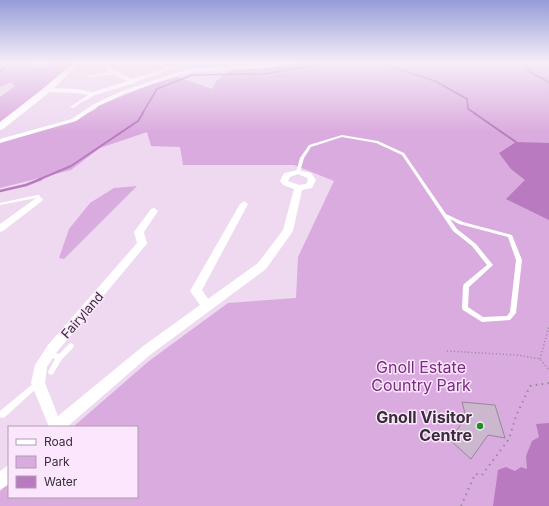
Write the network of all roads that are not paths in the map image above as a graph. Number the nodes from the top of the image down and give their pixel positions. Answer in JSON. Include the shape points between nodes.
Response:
{"nodes":[{"id":1,"x":52,"y":86,"type":"edge"},
{"id":2,"x":121,"y":86,"type":"edge"},
{"id":3,"x":148,"y":86,"type":"edge"},
{"id":4,"x":47,"y":90,"type":"junction"},
{"id":5,"x":93,"y":94,"type":"junction"},
{"id":6,"x":85,"y":99,"type":"joint"},
{"id":7,"x":72,"y":107,"type":"dead end"},
{"id":8,"x":0,"y":127,"type":"edge"},
{"id":9,"x":0,"y":141,"type":"edge"},
{"id":10,"x":298,"y":172,"type":"junction"},
{"id":11,"x":298,"y":188,"type":"junction"},
{"id":12,"x":39,"y":199,"type":"joint"},
{"id":13,"x":0,"y":204,"type":"edge"},
{"id":14,"x":244,"y":204,"type":"dead end"},
{"id":15,"x":154,"y":212,"type":"dead end"},
{"id":16,"x":446,"y":215,"type":"junction"},
{"id":17,"x":0,"y":229,"type":"edge"},
{"id":18,"x":207,"y":306,"type":"junction"},
{"id":19,"x":70,"y":346,"type":"dead end"},
{"id":20,"x":54,"y":356,"type":"junction"},
{"id":21,"x":51,"y":372,"type":"dead end"},
{"id":22,"x":38,"y":383,"type":"junction"},
{"id":23,"x":2,"y":414,"type":"dead end"},
{"id":24,"x":56,"y":426,"type":"edge"},
{"id":25,"x":57,"y":426,"type":"edge"},
{"id":26,"x":8,"y":474,"type":"edge"},
{"id":27,"x":0,"y":482,"type":"edge"}],
"edges":[{"from":1,"to":4,"type":"main road"},
{"from":2,"to":5,"type":"street"},
{"from":3,"to":9,"type":"street","via":[[124,92],[96,105],[74,120]]},
{"from":4,"to":5,"type":"street"},
{"from":4,"to":8,"type":"main road"},
{"from":5,"to":6,"type":"street"},
{"from":6,"to":7,"type":"lane"},
{"from":10,"to":11,"type":"street","via":[[287,175],[284,181],[289,186]]},
{"from":10,"to":11,"type":"street","via":[[307,174],[312,180],[309,186]]},
{"from":10,"to":16,"type":"lane","via":[[302,158],[310,146],[342,136],[377,142],[403,154]]},
{"from":11,"to":18,"type":"street","via":[[288,231],[262,266]]},
{"from":12,"to":13,"type":"lane","via":[[37,196]]},
{"from":12,"to":17,"type":"street"},
{"from":14,"to":18,"type":"street","via":[[196,291]]},
{"from":15,"to":20,"type":"street","name":"Fairyland","via":[[139,232],[142,244]]},
{"from":16,"to":16,"type":"lane","via":[[510,236],[518,260],[513,313],[508,318],[482,320],[465,308],[466,286],[490,265],[474,245],[455,230]]},
{"from":18,"to":25,"type":"street","via":[[146,351]]},
{"from":19,"to":20,"type":"lane"},
{"from":20,"to":21,"type":"lane"},
{"from":20,"to":22,"type":"street","name":"Fairyland","via":[[41,365]]},
{"from":22,"to":23,"type":"lane"},
{"from":22,"to":24,"type":"street"},
{"from":26,"to":27,"type":"street"}]}
